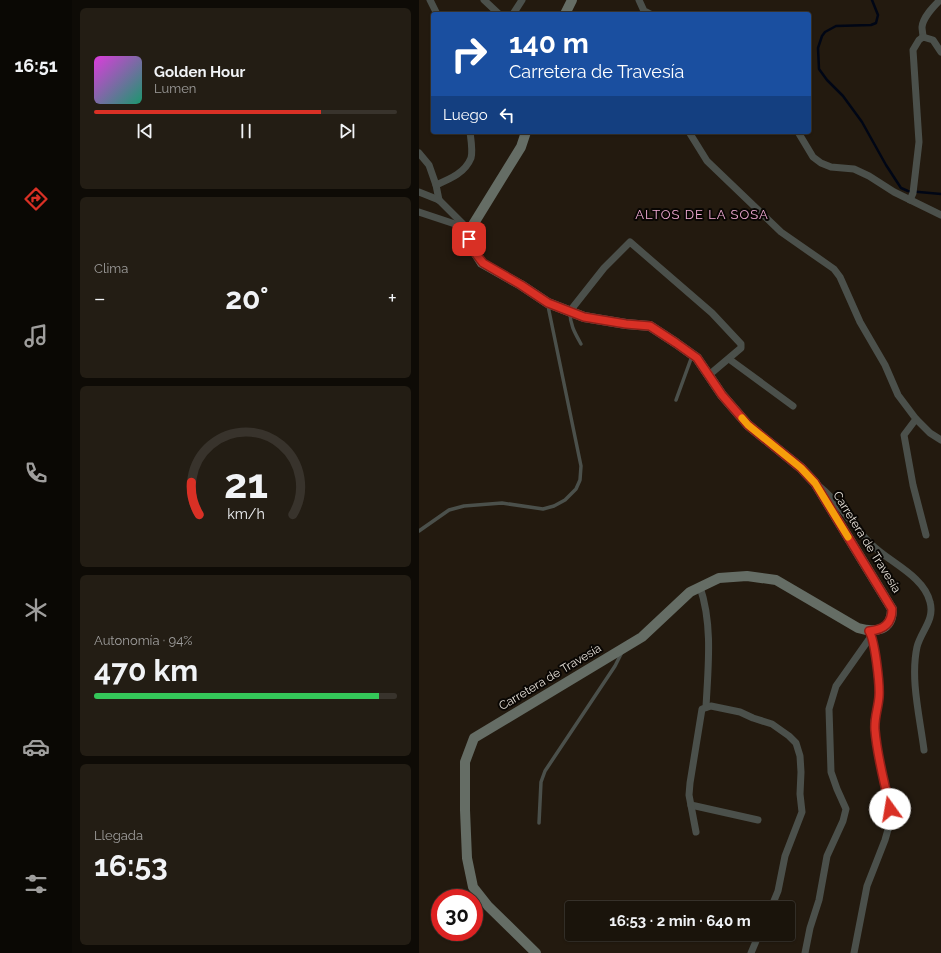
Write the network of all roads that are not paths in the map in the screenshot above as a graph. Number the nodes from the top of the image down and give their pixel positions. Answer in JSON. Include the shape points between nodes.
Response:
{"nodes":[{"id":1,"x":430,"y":0,"type":"edge"},
{"id":2,"x":484,"y":0,"type":"edge"},
{"id":3,"x":522,"y":0,"type":"edge"},
{"id":4,"x":572,"y":0,"type":"edge"},
{"id":5,"x":639,"y":0,"type":"edge"},
{"id":6,"x":940,"y":0,"type":"edge"},
{"id":7,"x":436,"y":12,"type":"edge"},
{"id":8,"x":497,"y":12,"type":"edge"},
{"id":9,"x":514,"y":12,"type":"edge"},
{"id":10,"x":566,"y":12,"type":"edge"},
{"id":11,"x":646,"y":12,"type":"edge"},
{"id":12,"x":923,"y":37,"type":"junction"},
{"id":13,"x":941,"y":52,"type":"edge"},
{"id":14,"x":470,"y":134,"type":"edge"},
{"id":15,"x":525,"y":134,"type":"edge"},
{"id":16,"x":690,"y":134,"type":"edge"},
{"id":17,"x":799,"y":134,"type":"edge"},
{"id":18,"x":419,"y":153,"type":"edge"},
{"id":19,"x":436,"y":185,"type":"junction"},
{"id":20,"x":419,"y":192,"type":"edge"},
{"id":21,"x":912,"y":196,"type":"junction"},
{"id":22,"x":439,"y":200,"type":"junction"},
{"id":23,"x":419,"y":212,"type":"edge"},
{"id":24,"x":941,"y":215,"type":"edge"},
{"id":25,"x":469,"y":228,"type":"junction"},
{"id":26,"x":548,"y":303,"type":"junction"},
{"id":27,"x":570,"y":311,"type":"junction"},
{"id":28,"x":581,"y":344,"type":"dead end"},
{"id":29,"x":692,"y":355,"type":"junction"},
{"id":30,"x":729,"y":359,"type":"junction"},
{"id":31,"x":709,"y":375,"type":"junction"},
{"id":32,"x":676,"y":400,"type":"dead end"},
{"id":33,"x":793,"y":406,"type":"dead end"},
{"id":34,"x":916,"y":419,"type":"junction"},
{"id":35,"x":941,"y":440,"type":"edge"},
{"id":36,"x":815,"y":483,"type":"junction"},
{"id":37,"x":419,"y":531,"type":"edge"},
{"id":38,"x":926,"y":535,"type":"dead end"},
{"id":39,"x":700,"y":587,"type":"junction"},
{"id":40,"x":870,"y":633,"type":"junction"},
{"id":41,"x":624,"y":648,"type":"junction"},
{"id":42,"x":706,"y":707,"type":"junction"},
{"id":43,"x":923,"y":750,"type":"dead end"},
{"id":44,"x":691,"y":805,"type":"junction"},
{"id":45,"x":758,"y":820,"type":"dead end"},
{"id":46,"x":539,"y":823,"type":"dead end"},
{"id":47,"x":696,"y":832,"type":"dead end"},
{"id":48,"x":774,"y":901,"type":"edge"},
{"id":49,"x":756,"y":941,"type":"edge"},
{"id":50,"x":536,"y":953,"type":"edge"},
{"id":51,"x":751,"y":953,"type":"edge"},
{"id":52,"x":805,"y":953,"type":"edge"},
{"id":53,"x":854,"y":953,"type":"edge"}],
"edges":[{"from":1,"to":7,"type":"street"},
{"from":2,"to":8,"type":"street"},
{"from":3,"to":9,"type":"street"},
{"from":4,"to":10,"type":"street"},
{"from":5,"to":11,"type":"street"},
{"from":6,"to":12,"type":"street","via":[[925,18]]},
{"from":12,"to":13,"type":"street","via":[[933,40]]},
{"from":12,"to":21,"type":"street","via":[[913,50],[919,142]]},
{"from":14,"to":19,"type":"street","via":[[471,157],[464,169]]},
{"from":15,"to":25,"type":"street","via":[[521,147]]},
{"from":16,"to":34,"type":"street","via":[[707,161],[781,232],[834,269],[898,395]]},
{"from":17,"to":21,"type":"street","via":[[813,157],[821,163],[831,167],[853,169],[894,192]]},
{"from":18,"to":19,"type":"street","via":[[429,165]]},
{"from":19,"to":22,"type":"street"},
{"from":20,"to":22,"type":"street"},
{"from":21,"to":24,"type":"street"},
{"from":22,"to":25,"type":"street"},
{"from":23,"to":25,"type":"street"},
{"from":25,"to":26,"type":"street","name":"Carretera de Travesía","via":[[473,250],[483,263]]},
{"from":26,"to":27,"type":"street","name":"Carretera de Travesía"},
{"from":26,"to":37,"type":"lane","via":[[581,466],[576,489],[565,500],[543,509],[502,503],[464,506],[449,510]]},
{"from":27,"to":28,"type":"lane","via":[[571,326]]},
{"from":27,"to":29,"type":"street","name":"Carretera de Travesía","via":[[584,317],[650,326]]},
{"from":27,"to":30,"type":"street","via":[[604,268],[630,242],[712,313],[739,341],[741,348]]},
{"from":29,"to":31,"type":"street","name":"Carretera de Travesía"},
{"from":29,"to":32,"type":"lane"},
{"from":30,"to":31,"type":"street"},
{"from":30,"to":33,"type":"street"},
{"from":31,"to":36,"type":"street","name":"Carretera de Travesía","via":[[722,395],[748,425],[801,468]]},
{"from":34,"to":35,"type":"street"},
{"from":34,"to":38,"type":"street","via":[[904,435]]},
{"from":36,"to":40,"type":"street","name":"Carretera de Travesía","via":[[892,609],[890,622]]},
{"from":36,"to":43,"type":"street","via":[[831,496],[873,546],[921,586],[930,601],[928,625],[917,647],[915,682]]},
{"from":39,"to":40,"type":"street","name":"Carretera de Travesía","via":[[719,578],[747,576],[776,580]]},
{"from":39,"to":41,"type":"street","name":"Carretera de Travesía","via":[[690,592],[642,637]]},
{"from":39,"to":42,"type":"street","via":[[704,601],[709,659]]},
{"from":40,"to":52,"type":"street","via":[[836,686],[829,709],[831,772],[846,809],[827,856]]},
{"from":40,"to":53,"type":"street","via":[[875,650],[879,696],[874,721],[875,737],[891,819],[867,886]]},
{"from":41,"to":46,"type":"lane","via":[[615,666],[545,771],[541,782]]},
{"from":41,"to":50,"type":"street","name":"Carretera de Travesía","via":[[474,738],[465,762],[467,858],[473,888]]},
{"from":42,"to":44,"type":"street","via":[[702,709],[690,783]]},
{"from":42,"to":48,"type":"street","via":[[740,712],[772,724],[796,743],[801,756],[802,812],[785,856]]},
{"from":44,"to":45,"type":"street"},
{"from":44,"to":47,"type":"street"},
{"from":49,"to":51,"type":"street"}]}
